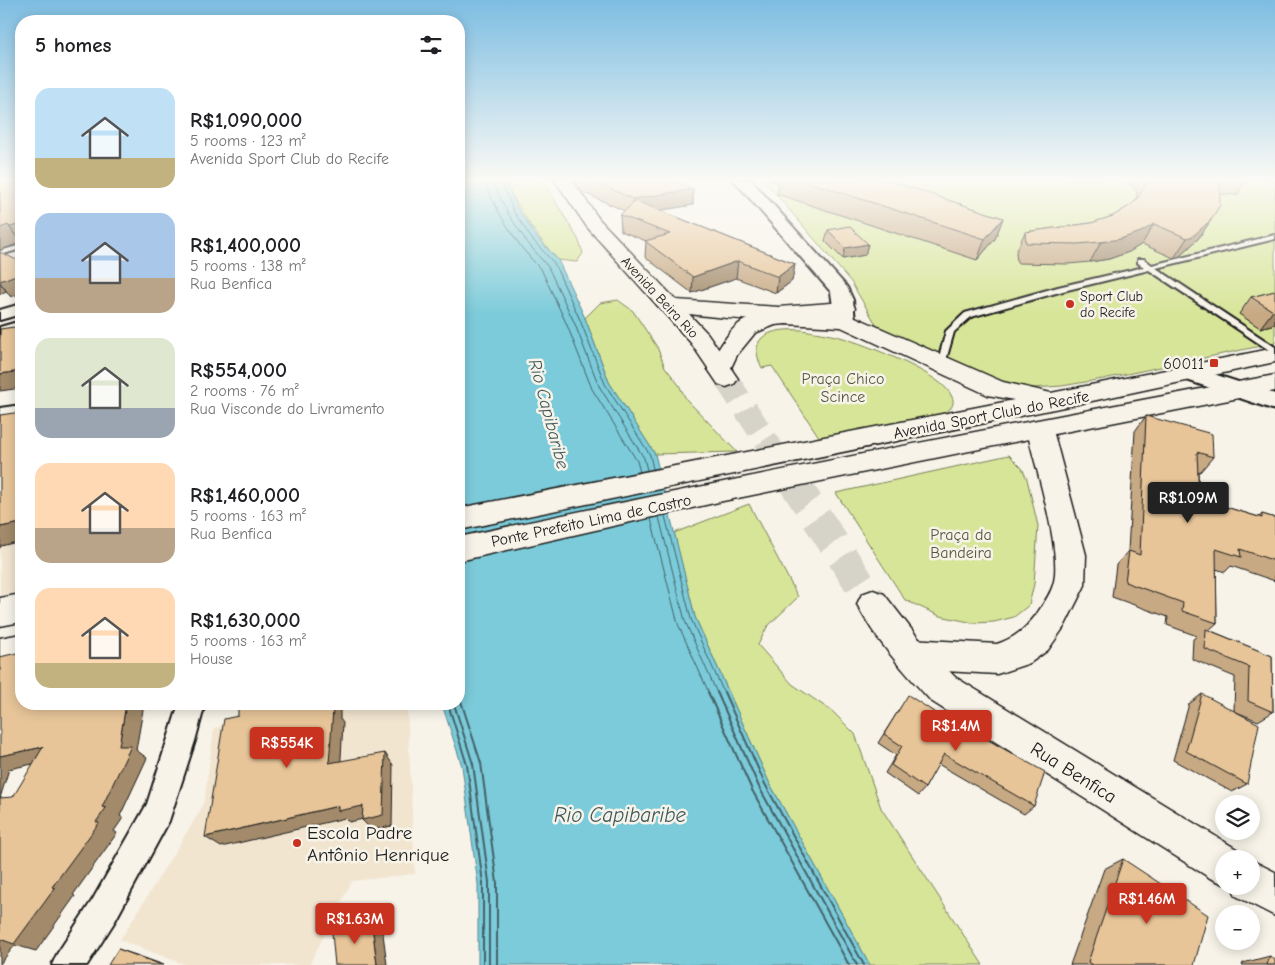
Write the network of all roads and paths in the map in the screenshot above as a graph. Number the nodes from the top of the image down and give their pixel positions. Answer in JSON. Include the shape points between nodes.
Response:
{"nodes":[{"id":1,"x":593,"y":224,"type":"edge"},
{"id":2,"x":780,"y":224,"type":"edge"},
{"id":3,"x":1275,"y":237,"type":"edge"},
{"id":4,"x":15,"y":249,"type":"edge"},
{"id":5,"x":0,"y":253,"type":"edge"},
{"id":6,"x":1141,"y":261,"type":"dead end"},
{"id":7,"x":1152,"y":268,"type":"junction"},
{"id":8,"x":671,"y":306,"type":"junction"},
{"id":9,"x":15,"y":311,"type":"edge"},
{"id":10,"x":845,"y":314,"type":"junction"},
{"id":11,"x":0,"y":315,"type":"edge"},
{"id":12,"x":15,"y":328,"type":"edge"},
{"id":13,"x":0,"y":332,"type":"edge"},
{"id":14,"x":1275,"y":353,"type":"edge"},
{"id":15,"x":941,"y":365,"type":"junction"},
{"id":16,"x":1189,"y":373,"type":"junction"},
{"id":17,"x":1275,"y":384,"type":"edge"},
{"id":18,"x":1242,"y":390,"type":"junction"},
{"id":19,"x":1059,"y":400,"type":"junction"},
{"id":20,"x":1275,"y":402,"type":"edge"},
{"id":21,"x":15,"y":412,"type":"edge"},
{"id":22,"x":0,"y":414,"type":"edge"},
{"id":23,"x":1039,"y":427,"type":"junction"},
{"id":24,"x":714,"y":481,"type":"junction"},
{"id":25,"x":465,"y":518,"type":"edge"},
{"id":26,"x":465,"y":547,"type":"edge"},
{"id":27,"x":873,"y":604,"type":"tunnel mouth"},
{"id":28,"x":15,"y":609,"type":"edge"},
{"id":29,"x":0,"y":612,"type":"edge"},
{"id":30,"x":15,"y":650,"type":"edge"},
{"id":31,"x":0,"y":653,"type":"edge"},
{"id":32,"x":910,"y":654,"type":"junction"},
{"id":33,"x":190,"y":710,"type":"edge"},
{"id":34,"x":1215,"y":858,"type":"edge"},
{"id":35,"x":1260,"y":886,"type":"edge"},
{"id":36,"x":1275,"y":895,"type":"edge"},
{"id":37,"x":68,"y":965,"type":"edge"}],
"edges":[{"from":1,"to":8,"type":"main road","name":"Avenida Beira Rio"},
{"from":2,"to":10,"type":"street","via":[[840,291]]},
{"from":3,"to":7,"type":"lane"},
{"from":4,"to":5,"type":"lane"},
{"from":6,"to":7,"type":"lane"},
{"from":7,"to":14,"type":"lane"},
{"from":7,"to":15,"type":"lane","via":[[968,315],[950,331]]},
{"from":8,"to":10,"type":"main road","via":[[728,313]]},
{"from":8,"to":10,"type":"main road","name":"Avenida Beira Rio","via":[[700,339],[723,374],[726,354],[746,328],[771,319]]},
{"from":9,"to":11,"type":"street"},
{"from":10,"to":15,"type":"main road","via":[[871,331]]},
{"from":12,"to":13,"type":"street"},
{"from":14,"to":16,"type":"main road","name":"Avenida Sport Club do Recife"},
{"from":15,"to":19,"type":"main road","via":[[997,389]]},
{"from":16,"to":18,"type":"street"},
{"from":16,"to":19,"type":"main road","name":"Avenida Sport Club do Recife"},
{"from":17,"to":18,"type":"main road","name":"Avenida Sport Club do Recife"},
{"from":18,"to":20,"type":"street"},
{"from":18,"to":23,"type":"main road","name":"Avenida Sport Club do Recife"},
{"from":19,"to":24,"type":"main road","name":"Avenida Sport Club do Recife"},
{"from":21,"to":22,"type":"street"},
{"from":23,"to":24,"type":"main road","name":"Avenida Sport Club do Recife"},
{"from":23,"to":32,"type":"main road","via":[[1071,555],[1069,585],[1053,617],[1036,640],[997,660]]},
{"from":24,"to":25,"type":"main road","name":"Ponte Prefeito Lima de Castro"},
{"from":24,"to":26,"type":"main road","name":"Ponte Prefeito Lima de Castro"},
{"from":27,"to":32,"type":"main road","name":"Rua Benfica"},
{"from":28,"to":29,"type":"main road"},
{"from":30,"to":31,"type":"main road"},
{"from":32,"to":34,"type":"main road","name":"Rua Benfica","via":[[943,689]]},
{"from":33,"to":37,"type":"street","via":[[159,810],[104,910]]},
{"from":35,"to":36,"type":"main road"}]}
